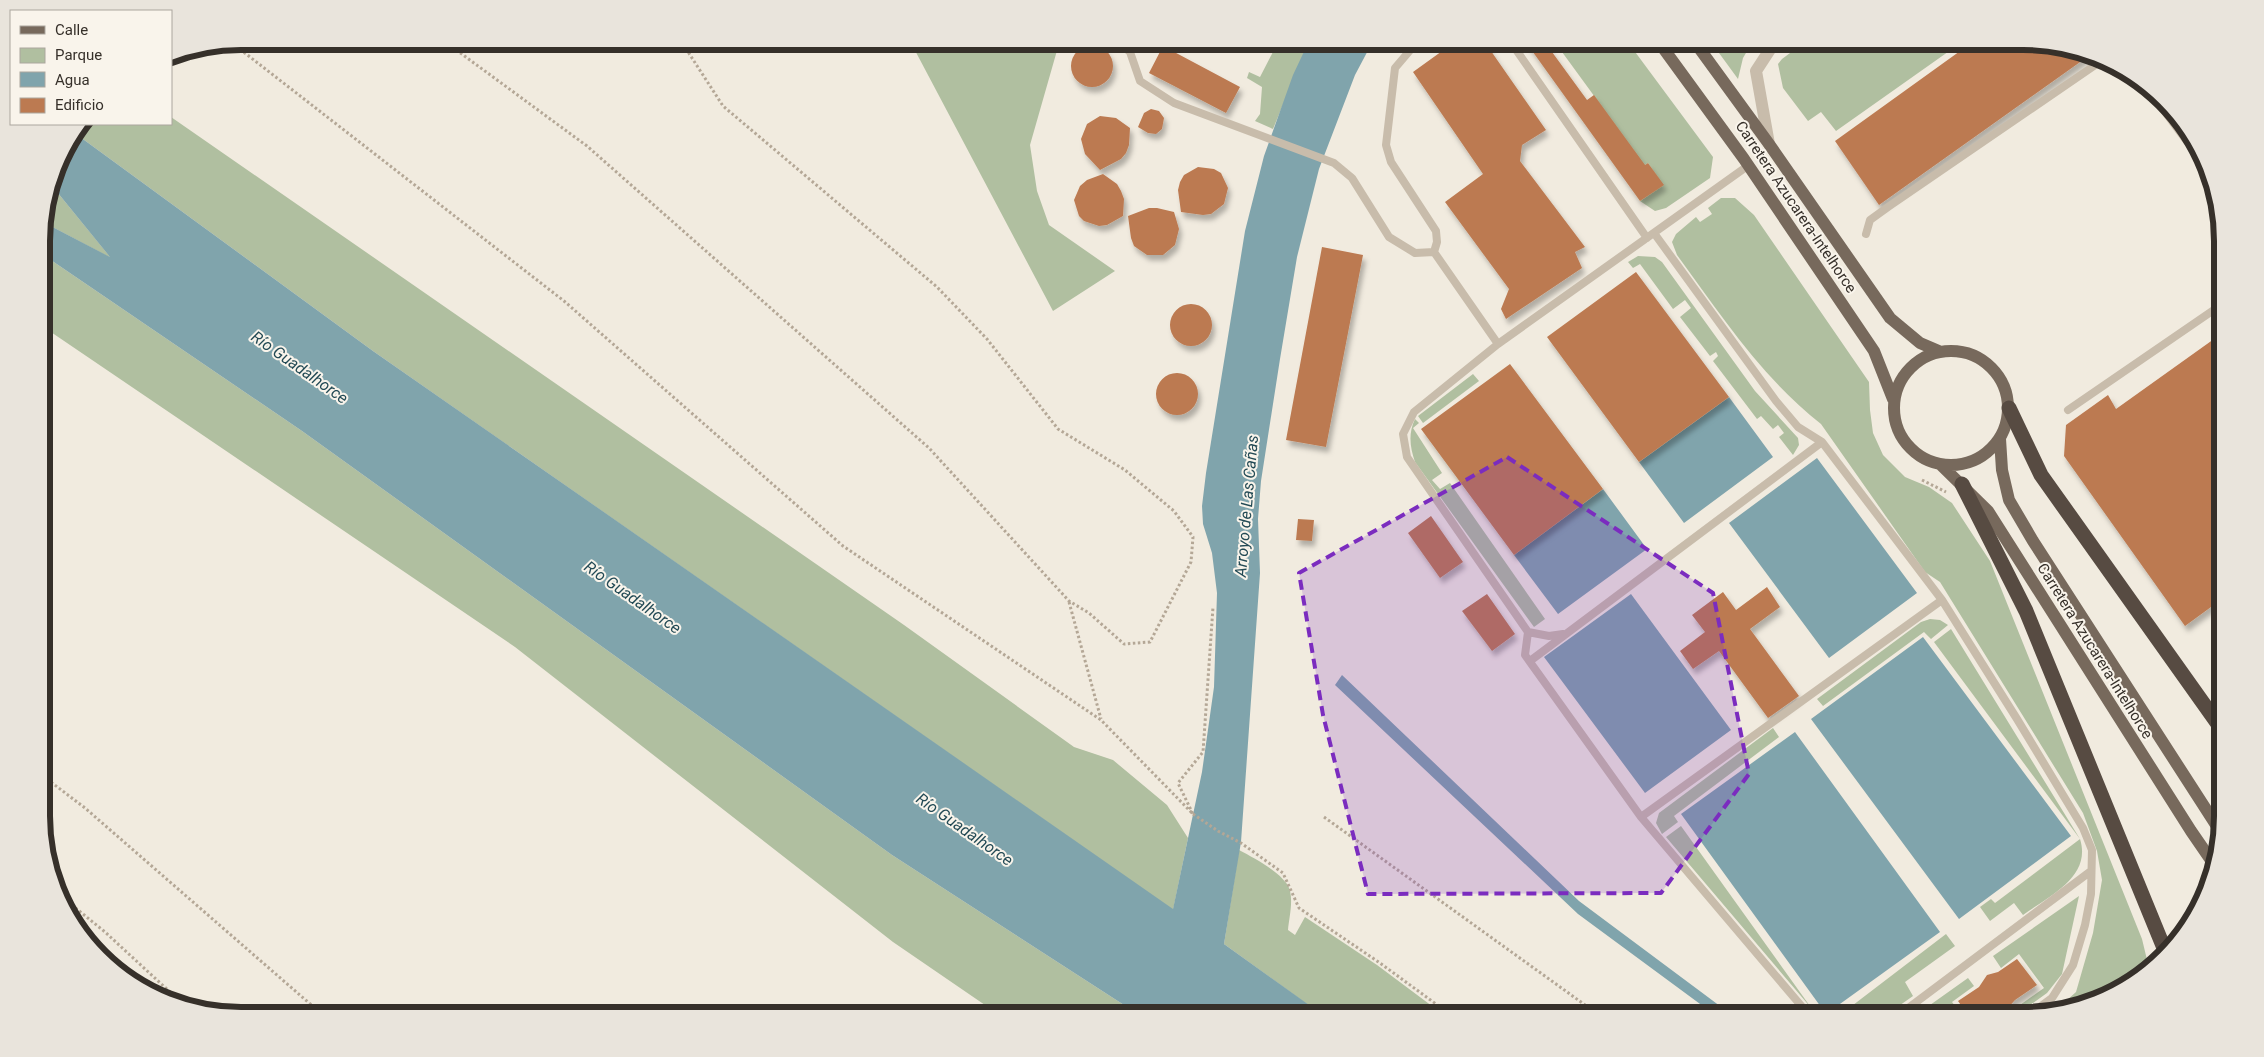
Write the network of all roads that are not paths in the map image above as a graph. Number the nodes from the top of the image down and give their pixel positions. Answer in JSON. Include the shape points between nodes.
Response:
{"nodes":[{"id":1,"x":1128,"y":50,"type":"edge"},
{"id":2,"x":1410,"y":50,"type":"edge"},
{"id":3,"x":1516,"y":50,"type":"edge"},
{"id":4,"x":1664,"y":50,"type":"edge"},
{"id":5,"x":1701,"y":50,"type":"edge"},
{"id":6,"x":1770,"y":50,"type":"edge"},
{"id":7,"x":2096,"y":65,"type":"edge"},
{"id":8,"x":1769,"y":144,"type":"junction"},
{"id":9,"x":1748,"y":166,"type":"junction"},
{"id":10,"x":1654,"y":233,"type":"junction"},
{"id":11,"x":1866,"y":234,"type":"dead end"},
{"id":12,"x":1647,"y":238,"type":"junction"},
{"id":13,"x":1434,"y":252,"type":"junction"},
{"id":14,"x":2214,"y":310,"type":"edge"},
{"id":15,"x":1498,"y":344,"type":"junction"},
{"id":16,"x":1941,"y":352,"type":"junction"},
{"id":17,"x":1893,"y":399,"type":"junction"},
{"id":18,"x":2009,"y":408,"type":"junction"},
{"id":19,"x":2068,"y":410,"type":"dead end"},
{"id":20,"x":2000,"y":439,"type":"junction"},
{"id":21,"x":1822,"y":442,"type":"junction"},
{"id":22,"x":1941,"y":465,"type":"junction"},
{"id":23,"x":1962,"y":484,"type":"junction"},
{"id":24,"x":1942,"y":600,"type":"junction"},
{"id":25,"x":1528,"y":632,"type":"junction"},
{"id":26,"x":1565,"y":634,"type":"junction"},
{"id":27,"x":1530,"y":661,"type":"junction"},
{"id":28,"x":2214,"y":720,"type":"edge"},
{"id":29,"x":1642,"y":817,"type":"junction"},
{"id":30,"x":2214,"y":822,"type":"edge"},
{"id":31,"x":2209,"y":857,"type":"edge"},
{"id":32,"x":2091,"y":871,"type":"junction"},
{"id":33,"x":2163,"y":946,"type":"edge"},
{"id":34,"x":2041,"y":1006,"type":"edge"},
{"id":35,"x":1801,"y":1007,"type":"edge"},
{"id":36,"x":1910,"y":1007,"type":"edge"}],
"edges":[{"from":1,"to":13,"type":"lane","via":[[1140,81],[1156,94],[1334,163],[1352,178],[1389,237],[1415,253]]},
{"from":2,"to":13,"type":"lane","via":[[1395,68],[1386,144],[1390,162],[1436,230]]},
{"from":3,"to":12,"type":"lane"},
{"from":4,"to":9,"type":"main road","name":"Carretera Azucarera-Intelhorce"},
{"from":5,"to":8,"type":"main road","name":"Carretera Azucarera-Intelhorce"},
{"from":6,"to":8,"type":"street","via":[[1756,71]]},
{"from":7,"to":11,"type":"lane","via":[[1870,220]]},
{"from":8,"to":16,"type":"main road","name":"Carretera Azucarera-Intelhorce","via":[[1890,318],[1920,343]]},
{"from":9,"to":10,"type":"lane"},
{"from":9,"to":17,"type":"main road","name":"Carretera Azucarera-Intelhorce","via":[[1874,351]]},
{"from":10,"to":12,"type":"lane"},
{"from":10,"to":21,"type":"lane","via":[[1776,401],[1798,427]]},
{"from":12,"to":15,"type":"lane"},
{"from":13,"to":15,"type":"lane"},
{"from":14,"to":19,"type":"lane"},
{"from":15,"to":25,"type":"lane","via":[[1414,412],[1403,434],[1407,457]]},
{"from":16,"to":17,"type":"main road","via":[[1917,361],[1902,378]]},
{"from":16,"to":18,"type":"main road","via":[[1960,351],[1982,359],[1998,375]]},
{"from":17,"to":22,"type":"main road","via":[[1894,422],[1904,442],[1920,457]]},
{"from":18,"to":20,"type":"main road"},
{"from":18,"to":28,"type":"highway","via":[[2041,475]]},
{"from":20,"to":22,"type":"main road","via":[[1985,456],[1964,465]]},
{"from":20,"to":30,"type":"main road","name":"Carretera Azucarera-Intelhorce","via":[[2002,470],[2010,500],[2033,541]]},
{"from":21,"to":24,"type":"lane"},
{"from":21,"to":26,"type":"lane"},
{"from":22,"to":23,"type":"main road","name":"Carretera Azucarera-Intelhorce"},
{"from":23,"to":31,"type":"main road","name":"Carretera Azucarera-Intelhorce","via":[[1988,511]]},
{"from":23,"to":33,"type":"highway","via":[[2026,611]]},
{"from":24,"to":29,"type":"lane"},
{"from":24,"to":32,"type":"lane","via":[[2083,828],[2092,850]]},
{"from":25,"to":26,"type":"lane","via":[[1549,636]]},
{"from":25,"to":27,"type":"lane","via":[[1526,655]]},
{"from":26,"to":27,"type":"lane"},
{"from":27,"to":29,"type":"lane"},
{"from":29,"to":35,"type":"lane"},
{"from":32,"to":34,"type":"lane","via":[[2091,894],[2073,965],[2052,998]]},
{"from":32,"to":36,"type":"lane"}]}
